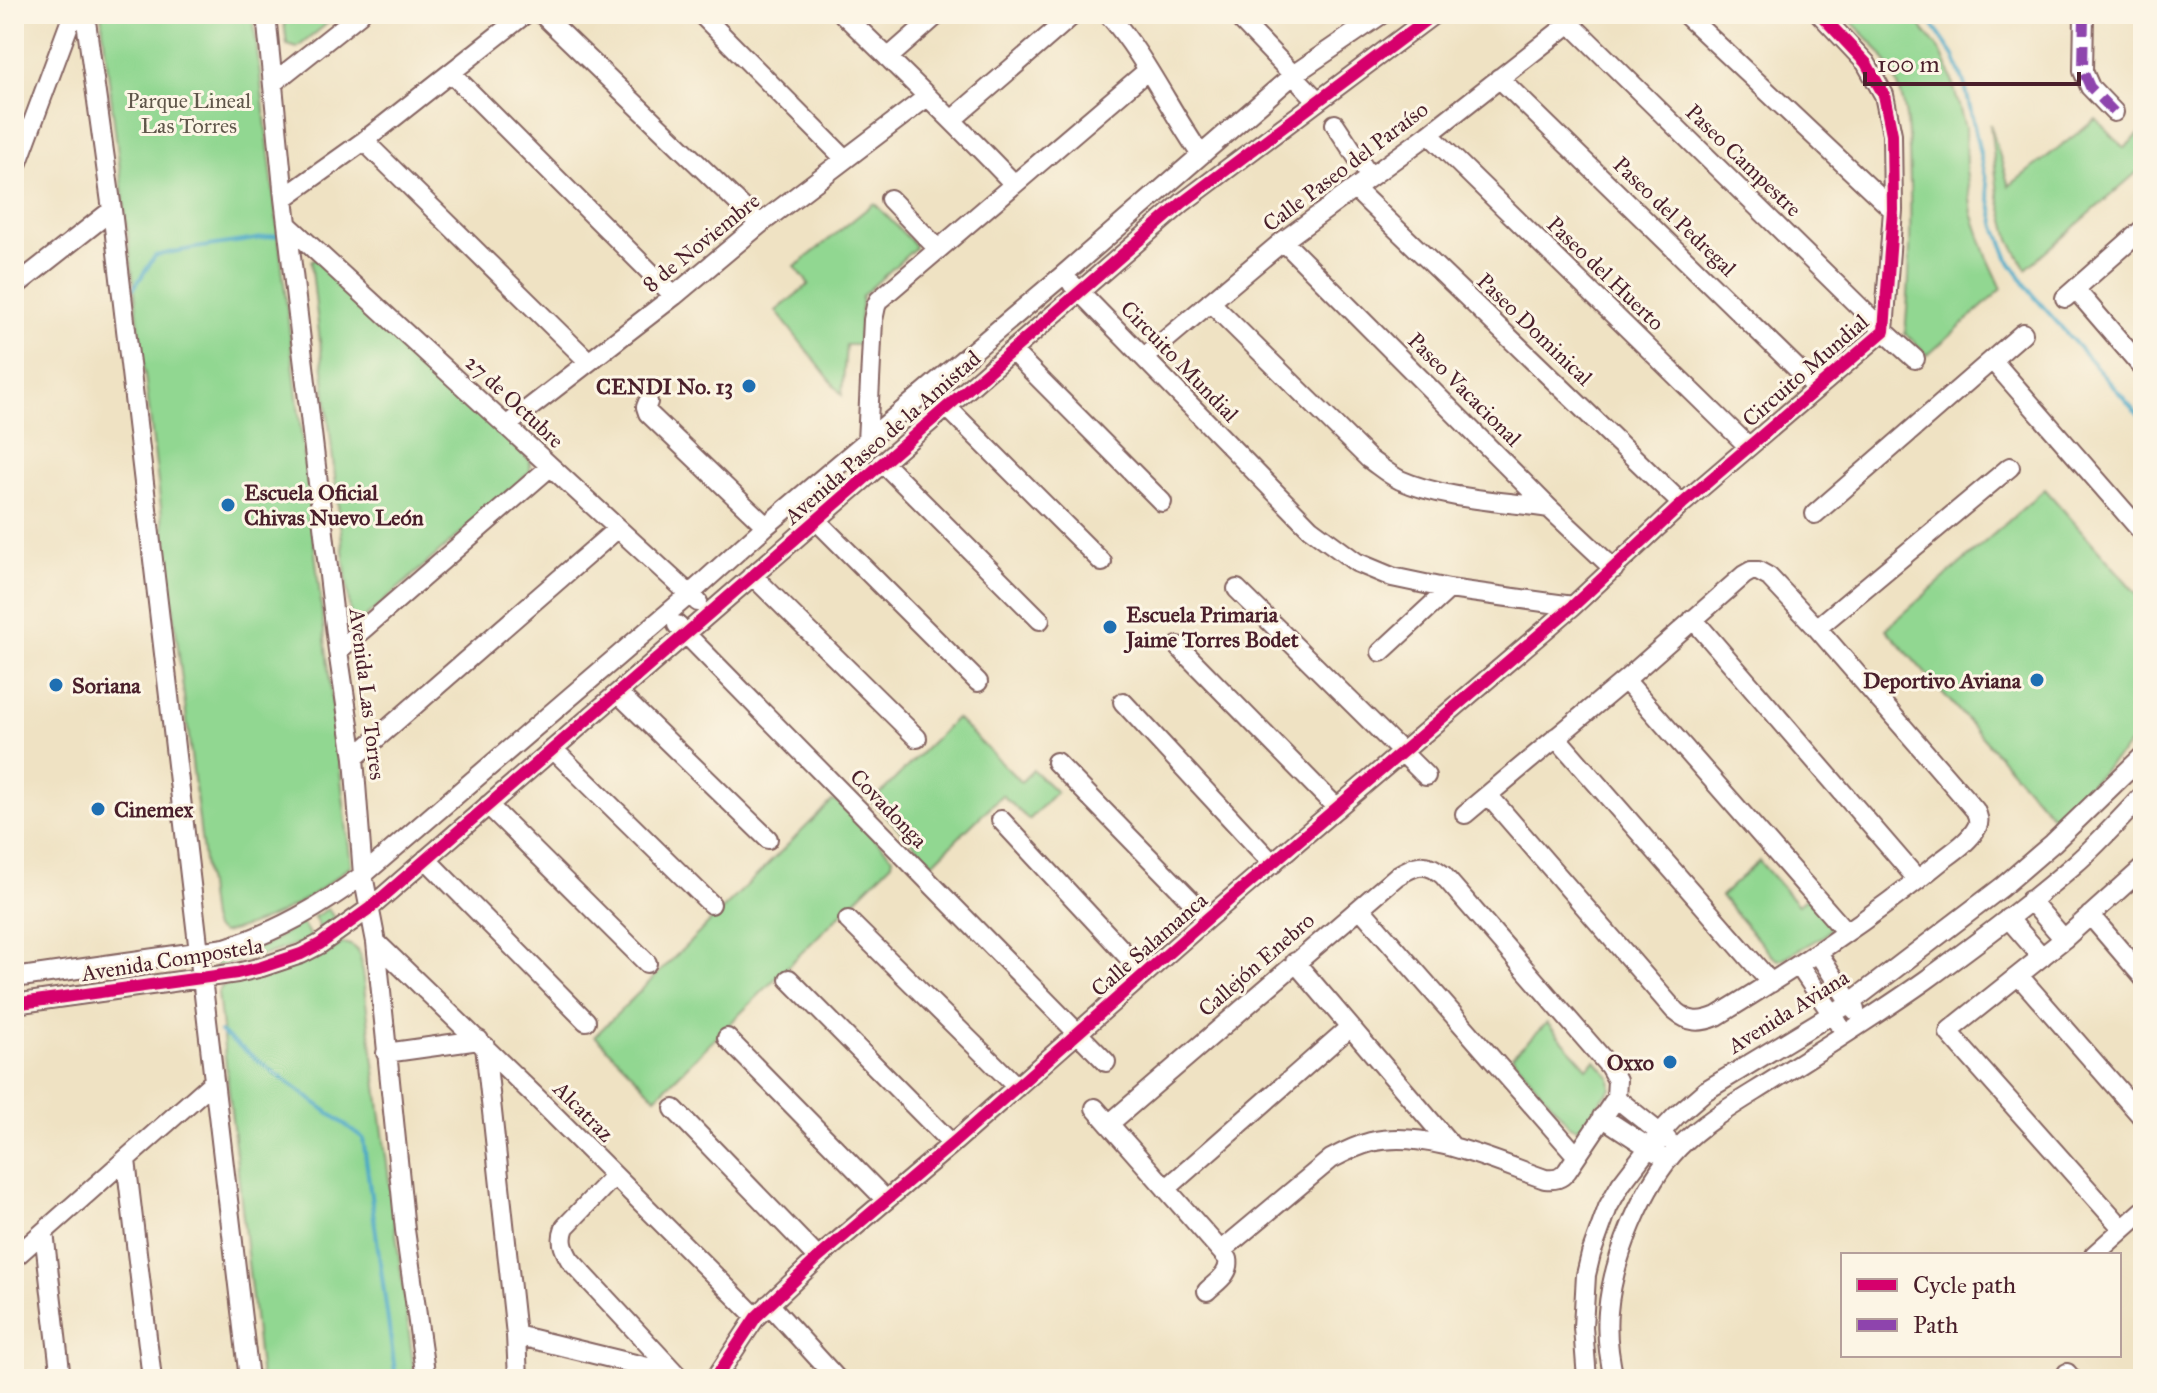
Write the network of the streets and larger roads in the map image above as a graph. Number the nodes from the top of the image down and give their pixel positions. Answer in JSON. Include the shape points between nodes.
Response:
{"nodes":[{"id":1,"x":73,"y":14,"type":"edge"},
{"id":2,"x":85,"y":14,"type":"edge"},
{"id":3,"x":266,"y":14,"type":"edge"},
{"id":4,"x":360,"y":14,"type":"edge"},
{"id":5,"x":525,"y":14,"type":"edge"},
{"id":6,"x":542,"y":14,"type":"edge"},
{"id":7,"x":701,"y":14,"type":"edge"},
{"id":8,"x":843,"y":14,"type":"edge"},
{"id":9,"x":938,"y":14,"type":"edge"},
{"id":10,"x":1074,"y":14,"type":"edge"},
{"id":11,"x":1108,"y":14,"type":"edge"},
{"id":12,"x":1235,"y":14,"type":"edge"},
{"id":13,"x":1382,"y":14,"type":"edge"},
{"id":14,"x":1434,"y":14,"type":"edge"},
{"id":15,"x":1685,"y":14,"type":"edge"},
{"id":16,"x":1820,"y":14,"type":"edge"},
{"id":17,"x":2084,"y":14,"type":"edge"},
{"id":18,"x":1573,"y":18,"type":"edge"},
{"id":19,"x":888,"y":58,"type":"junction"},
{"id":20,"x":1148,"y":70,"type":"junction"},
{"id":21,"x":451,"y":73,"type":"junction"},
{"id":22,"x":1293,"y":75,"type":"junction"},
{"id":23,"x":1499,"y":78,"type":"junction"},
{"id":24,"x":273,"y":83,"type":"junction"},
{"id":25,"x":927,"y":97,"type":"junction"},
{"id":26,"x":1318,"y":101,"type":"junction"},
{"id":27,"x":2114,"y":112,"type":"dead end"},
{"id":28,"x":953,"y":119,"type":"junction"},
{"id":29,"x":1335,"y":124,"type":"dead end"},
{"id":30,"x":1429,"y":134,"type":"junction"},
{"id":31,"x":364,"y":141,"type":"junction"},
{"id":32,"x":1201,"y":155,"type":"junction"},
{"id":33,"x":845,"y":159,"type":"junction"},
{"id":34,"x":14,"y":173,"type":"edge"},
{"id":35,"x":1362,"y":183,"type":"junction"},
{"id":36,"x":1014,"y":184,"type":"junction"},
{"id":37,"x":284,"y":198,"type":"junction"},
{"id":38,"x":890,"y":199,"type":"dead end"},
{"id":39,"x":112,"y":210,"type":"junction"},
{"id":40,"x":1893,"y":210,"type":"junction"},
{"id":41,"x":760,"y":224,"type":"junction"},
{"id":42,"x":288,"y":225,"type":"junction"},
{"id":43,"x":2142,"y":232,"type":"edge"},
{"id":44,"x":1283,"y":241,"type":"junction"},
{"id":45,"x":938,"y":249,"type":"junction"},
{"id":46,"x":1063,"y":275,"type":"junction"},
{"id":47,"x":14,"y":287,"type":"edge"},
{"id":48,"x":1080,"y":293,"type":"junction"},
{"id":49,"x":674,"y":296,"type":"junction"},
{"id":50,"x":1210,"y":302,"type":"junction"},
{"id":51,"x":1884,"y":331,"type":"junction"},
{"id":52,"x":2023,"y":333,"type":"dead end"},
{"id":53,"x":1012,"y":351,"type":"junction"},
{"id":54,"x":1144,"y":358,"type":"junction"},
{"id":55,"x":1915,"y":359,"type":"dead end"},
{"id":56,"x":588,"y":361,"type":"junction"},
{"id":57,"x":1993,"y":361,"type":"junction"},
{"id":58,"x":2143,"y":368,"type":"edge"},
{"id":59,"x":1817,"y":388,"type":"junction"},
{"id":60,"x":648,"y":402,"type":"dead end"},
{"id":61,"x":947,"y":407,"type":"junction"},
{"id":62,"x":506,"y":426,"type":"junction"},
{"id":63,"x":867,"y":442,"type":"junction"},
{"id":64,"x":1748,"y":446,"type":"junction"},
{"id":65,"x":882,"y":462,"type":"junction"},
{"id":66,"x":550,"y":467,"type":"junction"},
{"id":67,"x":2010,"y":467,"type":"dead end"},
{"id":68,"x":1162,"y":502,"type":"dead end"},
{"id":69,"x":1682,"y":504,"type":"junction"},
{"id":70,"x":1549,"y":508,"type":"junction"},
{"id":71,"x":1815,"y":514,"type":"dead end"},
{"id":72,"x":816,"y":520,"type":"junction"},
{"id":73,"x":766,"y":526,"type":"junction"},
{"id":74,"x":617,"y":529,"type":"junction"},
{"id":75,"x":2143,"y":533,"type":"edge"},
{"id":76,"x":1102,"y":562,"type":"dead end"},
{"id":77,"x":1614,"y":569,"type":"junction"},
{"id":78,"x":752,"y":575,"type":"junction"},
{"id":79,"x":1237,"y":589,"type":"dead end"},
{"id":80,"x":1449,"y":589,"type":"junction"},
{"id":81,"x":690,"y":594,"type":"junction"},
{"id":82,"x":1573,"y":606,"type":"junction"},
{"id":83,"x":709,"y":613,"type":"junction"},
{"id":84,"x":667,"y":614,"type":"junction"},
{"id":85,"x":1693,"y":619,"type":"junction"},
{"id":86,"x":1040,"y":620,"type":"dead end"},
{"id":87,"x":1817,"y":628,"type":"junction"},
{"id":88,"x":685,"y":634,"type":"junction"},
{"id":89,"x":1178,"y":646,"type":"dead end"},
{"id":90,"x":338,"y":651,"type":"junction"},
{"id":91,"x":1381,"y":652,"type":"dead end"},
{"id":92,"x":1625,"y":680,"type":"junction"},
{"id":93,"x":978,"y":682,"type":"dead end"},
{"id":94,"x":618,"y":693,"type":"junction"},
{"id":95,"x":1123,"y":702,"type":"dead end"},
{"id":96,"x":1556,"y":737,"type":"junction"},
{"id":97,"x":917,"y":738,"type":"dead end"},
{"id":98,"x":553,"y":749,"type":"junction"},
{"id":99,"x":1403,"y":752,"type":"junction"},
{"id":100,"x":2143,"y":756,"type":"edge"},
{"id":101,"x":354,"y":758,"type":"junction"},
{"id":102,"x":1056,"y":762,"type":"dead end"},
{"id":103,"x":1426,"y":776,"type":"dead end"},
{"id":104,"x":1488,"y":795,"type":"junction"},
{"id":105,"x":2143,"y":795,"type":"edge"},
{"id":106,"x":488,"y":805,"type":"junction"},
{"id":107,"x":1337,"y":808,"type":"junction"},
{"id":108,"x":1465,"y":814,"type":"dead end"},
{"id":109,"x":1001,"y":820,"type":"dead end"},
{"id":110,"x":768,"y":839,"type":"dead end"},
{"id":111,"x":426,"y":859,"type":"junction"},
{"id":112,"x":1273,"y":864,"type":"junction"},
{"id":113,"x":2143,"y":868,"type":"edge"},
{"id":114,"x":363,"y":875,"type":"junction"},
{"id":115,"x":1918,"y":880,"type":"junction"},
{"id":116,"x":2002,"y":887,"type":"junction"},
{"id":117,"x":711,"y":904,"type":"dead end"},
{"id":118,"x":370,"y":908,"type":"junction"},
{"id":119,"x":1360,"y":908,"type":"junction"},
{"id":120,"x":2020,"y":909,"type":"junction"},
{"id":121,"x":2090,"y":915,"type":"junction"},
{"id":122,"x":1208,"y":918,"type":"junction"},
{"id":123,"x":848,"y":920,"type":"dead end"},
{"id":124,"x":1846,"y":932,"type":"junction"},
{"id":125,"x":2064,"y":939,"type":"junction"},
{"id":126,"x":376,"y":942,"type":"junction"},
{"id":127,"x":198,"y":953,"type":"junction"},
{"id":128,"x":1818,"y":953,"type":"junction"},
{"id":129,"x":2042,"y":957,"type":"junction"},
{"id":130,"x":1295,"y":962,"type":"junction"},
{"id":131,"x":647,"y":963,"type":"dead end"},
{"id":132,"x":1799,"y":966,"type":"junction"},
{"id":133,"x":1144,"y":974,"type":"junction"},
{"id":134,"x":2019,"y":976,"type":"junction"},
{"id":135,"x":201,"y":977,"type":"junction"},
{"id":136,"x":2143,"y":977,"type":"edge"},
{"id":137,"x":14,"y":978,"type":"edge"},
{"id":138,"x":789,"y":979,"type":"dead end"},
{"id":139,"x":1771,"y":983,"type":"junction"},
{"id":140,"x":1850,"y":1003,"type":"junction"},
{"id":141,"x":14,"y":1004,"type":"edge"},
{"id":142,"x":1832,"y":1014,"type":"junction"},
{"id":143,"x":586,"y":1021,"type":"dead end"},
{"id":144,"x":1863,"y":1023,"type":"junction"},
{"id":145,"x":1350,"y":1027,"type":"junction"},
{"id":146,"x":1077,"y":1034,"type":"junction"},
{"id":147,"x":1845,"y":1034,"type":"junction"},
{"id":148,"x":727,"y":1038,"type":"dead end"},
{"id":149,"x":482,"y":1043,"type":"junction"},
{"id":150,"x":386,"y":1053,"type":"junction"},
{"id":151,"x":1106,"y":1062,"type":"dead end"},
{"id":152,"x":213,"y":1082,"type":"junction"},
{"id":153,"x":1017,"y":1087,"type":"junction"},
{"id":154,"x":1616,"y":1098,"type":"junction"},
{"id":155,"x":1095,"y":1108,"type":"dead end"},
{"id":156,"x":674,"y":1109,"type":"dead end"},
{"id":157,"x":1602,"y":1117,"type":"junction"},
{"id":158,"x":2143,"y":1118,"type":"edge"},
{"id":159,"x":1109,"y":1124,"type":"junction"},
{"id":160,"x":1654,"y":1140,"type":"junction"},
{"id":161,"x":952,"y":1144,"type":"junction"},
{"id":162,"x":1451,"y":1145,"type":"junction"},
{"id":163,"x":1673,"y":1154,"type":"junction"},
{"id":164,"x":1577,"y":1156,"type":"junction"},
{"id":165,"x":126,"y":1160,"type":"junction"},
{"id":166,"x":614,"y":1176,"type":"junction"},
{"id":167,"x":1166,"y":1189,"type":"junction"},
{"id":168,"x":886,"y":1200,"type":"junction"},
{"id":169,"x":2143,"y":1211,"type":"edge"},
{"id":170,"x":2123,"y":1229,"type":"junction"},
{"id":171,"x":44,"y":1232,"type":"junction"},
{"id":172,"x":1221,"y":1251,"type":"junction"},
{"id":173,"x":2096,"y":1253,"type":"edge"},
{"id":174,"x":14,"y":1258,"type":"edge"},
{"id":175,"x":818,"y":1258,"type":"junction"},
{"id":176,"x":1207,"y":1291,"type":"dead end"},
{"id":177,"x":762,"y":1311,"type":"junction"},
{"id":178,"x":516,"y":1335,"type":"junction"},
{"id":179,"x":679,"y":1376,"type":"edge"},
{"id":180,"x":829,"y":1376,"type":"edge"},
{"id":181,"x":61,"y":1379,"type":"edge"},
{"id":182,"x":152,"y":1379,"type":"edge"},
{"id":183,"x":249,"y":1379,"type":"edge"},
{"id":184,"x":426,"y":1379,"type":"edge"},
{"id":185,"x":518,"y":1379,"type":"edge"},
{"id":186,"x":715,"y":1379,"type":"edge"},
{"id":187,"x":1587,"y":1379,"type":"edge"},
{"id":188,"x":1614,"y":1379,"type":"edge"}],
"edges":[{"from":1,"to":34,"type":"street"},
{"from":2,"to":39,"type":"street"},
{"from":3,"to":24,"type":"street","name":"Avenida Las Torres"},
{"from":4,"to":24,"type":"street"},
{"from":5,"to":21,"type":"street"},
{"from":6,"to":41,"type":"street"},
{"from":7,"to":33,"type":"street"},
{"from":8,"to":19,"type":"street"},
{"from":9,"to":19,"type":"street"},
{"from":10,"to":28,"type":"street"},
{"from":11,"to":20,"type":"street"},
{"from":12,"to":22,"type":"street"},
{"from":13,"to":22,"type":"street","name":"Avenida Paseo de la Amistad"},
{"from":14,"to":26,"type":"street","name":"Avenida Paseo de la Amistad"},
{"from":15,"to":40,"type":"street"},
{"from":16,"to":40,"type":"street","name":"Circuito Mundial","via":[[1866,63],[1884,95],[1892,134]]},
{"from":17,"to":27,"type":"street","via":[[2083,71],[2090,87]]},
{"from":18,"to":23,"type":"street","name":"Calle Paseo del Paraíso"},
{"from":18,"to":51,"type":"street","name":"Paseo Campestre"},
{"from":19,"to":25,"type":"street"},
{"from":20,"to":32,"type":"street"},
{"from":20,"to":36,"type":"street"},
{"from":21,"to":31,"type":"street"},
{"from":21,"to":49,"type":"street"},
{"from":22,"to":26,"type":"street"},
{"from":22,"to":32,"type":"street","name":"Avenida Paseo de la Amistad"},
{"from":23,"to":30,"type":"street","name":"Calle Paseo del Paraíso"},
{"from":23,"to":59,"type":"street","name":"Paseo del Pedregal"},
{"from":24,"to":37,"type":"street","name":"Avenida Las Torres"},
{"from":25,"to":28,"type":"street"},
{"from":25,"to":33,"type":"street","name":"8 de Noviembre"},
{"from":26,"to":48,"type":"street","name":"Avenida Paseo de la Amistad","via":[[1182,203]]},
{"from":28,"to":36,"type":"street"},
{"from":29,"to":35,"type":"street","name":"Paseo Dominical"},
{"from":30,"to":35,"type":"street","name":"Calle Paseo del Paraíso"},
{"from":30,"to":64,"type":"street","name":"Paseo del Huerto"},
{"from":31,"to":37,"type":"street"},
{"from":31,"to":56,"type":"street"},
{"from":32,"to":46,"type":"street","name":"Avenida Paseo de la Amistad"},
{"from":33,"to":41,"type":"street","name":"8 de Noviembre"},
{"from":35,"to":44,"type":"street","name":"Calle Paseo del Paraíso"},
{"from":35,"to":69,"type":"street","name":"Paseo Dominical"},
{"from":36,"to":45,"type":"street"},
{"from":37,"to":42,"type":"street","name":"Avenida Las Torres"},
{"from":38,"to":45,"type":"street"},
{"from":39,"to":47,"type":"street"},
{"from":39,"to":127,"type":"street"},
{"from":40,"to":51,"type":"street","name":"Circuito Mundial"},
{"from":41,"to":49,"type":"street","name":"8 de Noviembre"},
{"from":42,"to":62,"type":"street","name":"27 de Octubre"},
{"from":42,"to":90,"type":"street","name":"Avenida Las Torres"},
{"from":43,"to":58,"type":"street","via":[[2070,293]]},
{"from":44,"to":50,"type":"street","name":"Calle Paseo del Paraíso"},
{"from":44,"to":70,"type":"street","name":"Paseo Vacacional"},
{"from":45,"to":63,"type":"street","via":[[876,306]]},
{"from":46,"to":48,"type":"street","name":"Circuito Mundial"},
{"from":46,"to":63,"type":"street","name":"Avenida Paseo de la Amistad"},
{"from":48,"to":53,"type":"street","name":"Avenida Paseo de la Amistad"},
{"from":48,"to":54,"type":"street","name":"Circuito Mundial"},
{"from":49,"to":56,"type":"street","name":"8 de Noviembre"},
{"from":50,"to":54,"type":"street","name":"Calle Paseo del Paraíso"},
{"from":50,"to":70,"type":"street","via":[[1385,471],[1448,493]]},
{"from":51,"to":55,"type":"street","name":"Paseo Campestre"},
{"from":51,"to":59,"type":"street","name":"Circuito Mundial"},
{"from":52,"to":57,"type":"street"},
{"from":53,"to":61,"type":"street","name":"Avenida Paseo de la Amistad"},
{"from":53,"to":68,"type":"street"},
{"from":54,"to":80,"type":"street","name":"Circuito Mundial","via":[[1310,528],[1342,553],[1381,573]]},
{"from":56,"to":62,"type":"street","name":"8 de Noviembre"},
{"from":57,"to":71,"type":"street"},
{"from":57,"to":75,"type":"street"},
{"from":59,"to":64,"type":"street","name":"Circuito Mundial"},
{"from":60,"to":73,"type":"street","via":[[648,413]]},
{"from":61,"to":65,"type":"street","name":"Avenida Paseo de la Amistad"},
{"from":61,"to":76,"type":"street"},
{"from":62,"to":66,"type":"street","name":"27 de Octubre"},
{"from":63,"to":73,"type":"street","name":"Avenida Paseo de la Amistad"},
{"from":64,"to":69,"type":"street","name":"Circuito Mundial"},
{"from":65,"to":72,"type":"street","name":"Avenida Paseo de la Amistad"},
{"from":65,"to":86,"type":"street"},
{"from":66,"to":74,"type":"street","name":"27 de Octubre"},
{"from":66,"to":90,"type":"street"},
{"from":67,"to":87,"type":"street"},
{"from":69,"to":77,"type":"street","name":"Circuito Mundial"},
{"from":70,"to":77,"type":"street","name":"Paseo Vacacional"},
{"from":72,"to":78,"type":"street","name":"Avenida Paseo de la Amistad"},
{"from":72,"to":93,"type":"street"},
{"from":73,"to":81,"type":"street","name":"Avenida Paseo de la Amistad"},
{"from":74,"to":81,"type":"street","name":"27 de Octubre"},
{"from":74,"to":101,"type":"street"},
{"from":77,"to":82,"type":"street","name":"Circuito Mundial"},
{"from":78,"to":83,"type":"street","name":"Avenida Paseo de la Amistad"},
{"from":78,"to":97,"type":"street"},
{"from":79,"to":99,"type":"street"},
{"from":80,"to":82,"type":"street","name":"Circuito Mundial"},
{"from":80,"to":91,"type":"street"},
{"from":81,"to":83,"type":"street","name":"27 de Octubre"},
{"from":81,"to":84,"type":"street","name":"Avenida Paseo de la Amistad"},
{"from":82,"to":99,"type":"street","name":"Calle Salamanca"},
{"from":83,"to":88,"type":"street","name":"Avenida Paseo de la Amistad"},
{"from":84,"to":88,"type":"street","name":"Covadonga"},
{"from":84,"to":114,"type":"street","name":"Avenida Paseo de la Amistad"},
{"from":85,"to":87,"type":"street","via":[[1751,571],[1763,573]]},
{"from":85,"to":92,"type":"street"},
{"from":85,"to":115,"type":"street"},
{"from":87,"to":115,"type":"street","via":[[1978,816],[1979,824],[1967,840]]},
{"from":88,"to":94,"type":"street","name":"Avenida Paseo de la Amistad"},
{"from":88,"to":146,"type":"street","name":"Covadonga"},
{"from":89,"to":107,"type":"street"},
{"from":90,"to":101,"type":"street","name":"Avenida Las Torres"},
{"from":92,"to":96,"type":"street"},
{"from":92,"to":124,"type":"street"},
{"from":94,"to":98,"type":"street","name":"Avenida Paseo de la Amistad"},
{"from":94,"to":110,"type":"street"},
{"from":95,"to":112,"type":"street"},
{"from":96,"to":104,"type":"street"},
{"from":96,"to":139,"type":"street"},
{"from":98,"to":106,"type":"street","name":"Avenida Paseo de la Amistad"},
{"from":98,"to":117,"type":"street"},
{"from":99,"to":103,"type":"street"},
{"from":99,"to":107,"type":"street","name":"Calle Salamanca"},
{"from":100,"to":116,"type":"street","name":"Avenida Aviana"},
{"from":101,"to":114,"type":"street","name":"Avenida Las Torres"},
{"from":102,"to":122,"type":"street"},
{"from":104,"to":108,"type":"street"},
{"from":104,"to":139,"type":"street","via":[[1675,1011],[1690,1021],[1708,1020]]},
{"from":105,"to":120,"type":"street","via":[[2077,863]]},
{"from":106,"to":111,"type":"street","name":"Avenida Paseo de la Amistad"},
{"from":106,"to":131,"type":"street"},
{"from":107,"to":112,"type":"street","name":"Calle Salamanca"},
{"from":109,"to":133,"type":"street"},
{"from":111,"to":118,"type":"street","name":"Avenida Paseo de la Amistad"},
{"from":111,"to":143,"type":"street"},
{"from":112,"to":122,"type":"street","name":"Calle Salamanca"},
{"from":113,"to":121,"type":"street"},
{"from":114,"to":118,"type":"street","name":"Avenida Las Torres"},
{"from":114,"to":127,"type":"street","name":"Avenida Compostela","via":[[282,926]]},
{"from":115,"to":124,"type":"street"},
{"from":116,"to":120,"type":"street"},
{"from":116,"to":140,"type":"street","name":"Avenida Aviana"},
{"from":118,"to":126,"type":"street","name":"Avenida Las Torres"},
{"from":118,"to":135,"type":"street","name":"Avenida Compostela","via":[[301,954]]},
{"from":119,"to":130,"type":"street","name":"Callejón Enebro"},
{"from":119,"to":154,"type":"street","name":"Callejón Enebro","via":[[1408,869],[1433,866],[1609,1066],[1617,1080]]},
{"from":119,"to":164,"type":"street"},
{"from":120,"to":125,"type":"street"},
{"from":120,"to":129,"type":"street"},
{"from":120,"to":144,"type":"street"},
{"from":121,"to":125,"type":"street"},
{"from":121,"to":136,"type":"street"},
{"from":122,"to":133,"type":"street","name":"Calle Salamanca"},
{"from":123,"to":153,"type":"street"},
{"from":124,"to":128,"type":"street"},
{"from":125,"to":129,"type":"street"},
{"from":126,"to":149,"type":"street","name":"Alcatraz"},
{"from":126,"to":150,"type":"street","name":"Avenida Las Torres"},
{"from":127,"to":135,"type":"street"},
{"from":127,"to":137,"type":"street","name":"Avenida Compostela"},
{"from":128,"to":132,"type":"street"},
{"from":128,"to":140,"type":"street"},
{"from":129,"to":134,"type":"street"},
{"from":130,"to":145,"type":"street"},
{"from":130,"to":159,"type":"street","name":"Callejón Enebro"},
{"from":132,"to":139,"type":"street"},
{"from":132,"to":142,"type":"street"},
{"from":133,"to":146,"type":"street","name":"Calle Salamanca"},
{"from":134,"to":158,"type":"street"},
{"from":134,"to":170,"type":"street","via":[[1949,1033]]},
{"from":135,"to":141,"type":"street","name":"Avenida Compostela"},
{"from":135,"to":152,"type":"street"},
{"from":138,"to":161,"type":"street"},
{"from":140,"to":142,"type":"street","name":"Avenida Aviana"},
{"from":140,"to":144,"type":"street"},
{"from":142,"to":147,"type":"street"},
{"from":142,"to":160,"type":"street","name":"Avenida Aviana","via":[[1705,1091]]},
{"from":144,"to":147,"type":"street"},
{"from":145,"to":162,"type":"street"},
{"from":145,"to":167,"type":"street"},
{"from":146,"to":151,"type":"street","name":"Covadonga"},
{"from":146,"to":153,"type":"street","name":"Calle Salamanca"},
{"from":147,"to":163,"type":"street","via":[[1732,1105]]},
{"from":148,"to":168,"type":"street"},
{"from":149,"to":150,"type":"street"},
{"from":149,"to":166,"type":"street","name":"Alcatraz"},
{"from":149,"to":178,"type":"street"},
{"from":150,"to":184,"type":"street","name":"Avenida Las Torres"},
{"from":152,"to":165,"type":"street"},
{"from":152,"to":183,"type":"street"},
{"from":153,"to":161,"type":"street","name":"Calle Salamanca"},
{"from":154,"to":157,"type":"street"},
{"from":154,"to":160,"type":"street"},
{"from":155,"to":159,"type":"street"},
{"from":156,"to":175,"type":"street"},
{"from":157,"to":160,"type":"street"},
{"from":157,"to":164,"type":"street"},
{"from":159,"to":167,"type":"street"},
{"from":160,"to":163,"type":"street"},
{"from":160,"to":187,"type":"street","name":"Avenida Aviana","via":[[1608,1207],[1591,1254],[1583,1327]]},
{"from":161,"to":168,"type":"street","name":"Calle Salamanca"},
{"from":162,"to":164,"type":"street","via":[[1553,1180],[1564,1175]]},
{"from":162,"to":172,"type":"street","via":[[1388,1140],[1351,1149],[1331,1159]]},
{"from":163,"to":188,"type":"street","via":[[1641,1203],[1618,1263],[1607,1329]]},
{"from":165,"to":171,"type":"street"},
{"from":165,"to":182,"type":"street"},
{"from":166,"to":177,"type":"street","name":"Alcatraz"},
{"from":166,"to":179,"type":"street","via":[[565,1227],[563,1248]]},
{"from":167,"to":172,"type":"street"},
{"from":168,"to":175,"type":"street","name":"Calle Salamanca"},
{"from":169,"to":170,"type":"street"},
{"from":170,"to":173,"type":"street"},
{"from":171,"to":174,"type":"street"},
{"from":171,"to":181,"type":"street"},
{"from":172,"to":176,"type":"street","via":[[1229,1269]]},
{"from":175,"to":177,"type":"street","name":"Calle Salamanca"},
{"from":177,"to":180,"type":"street","name":"Alcatraz"},
{"from":177,"to":186,"type":"street","name":"Calle Salamanca"},
{"from":178,"to":179,"type":"street"},
{"from":178,"to":185,"type":"street"}]}
